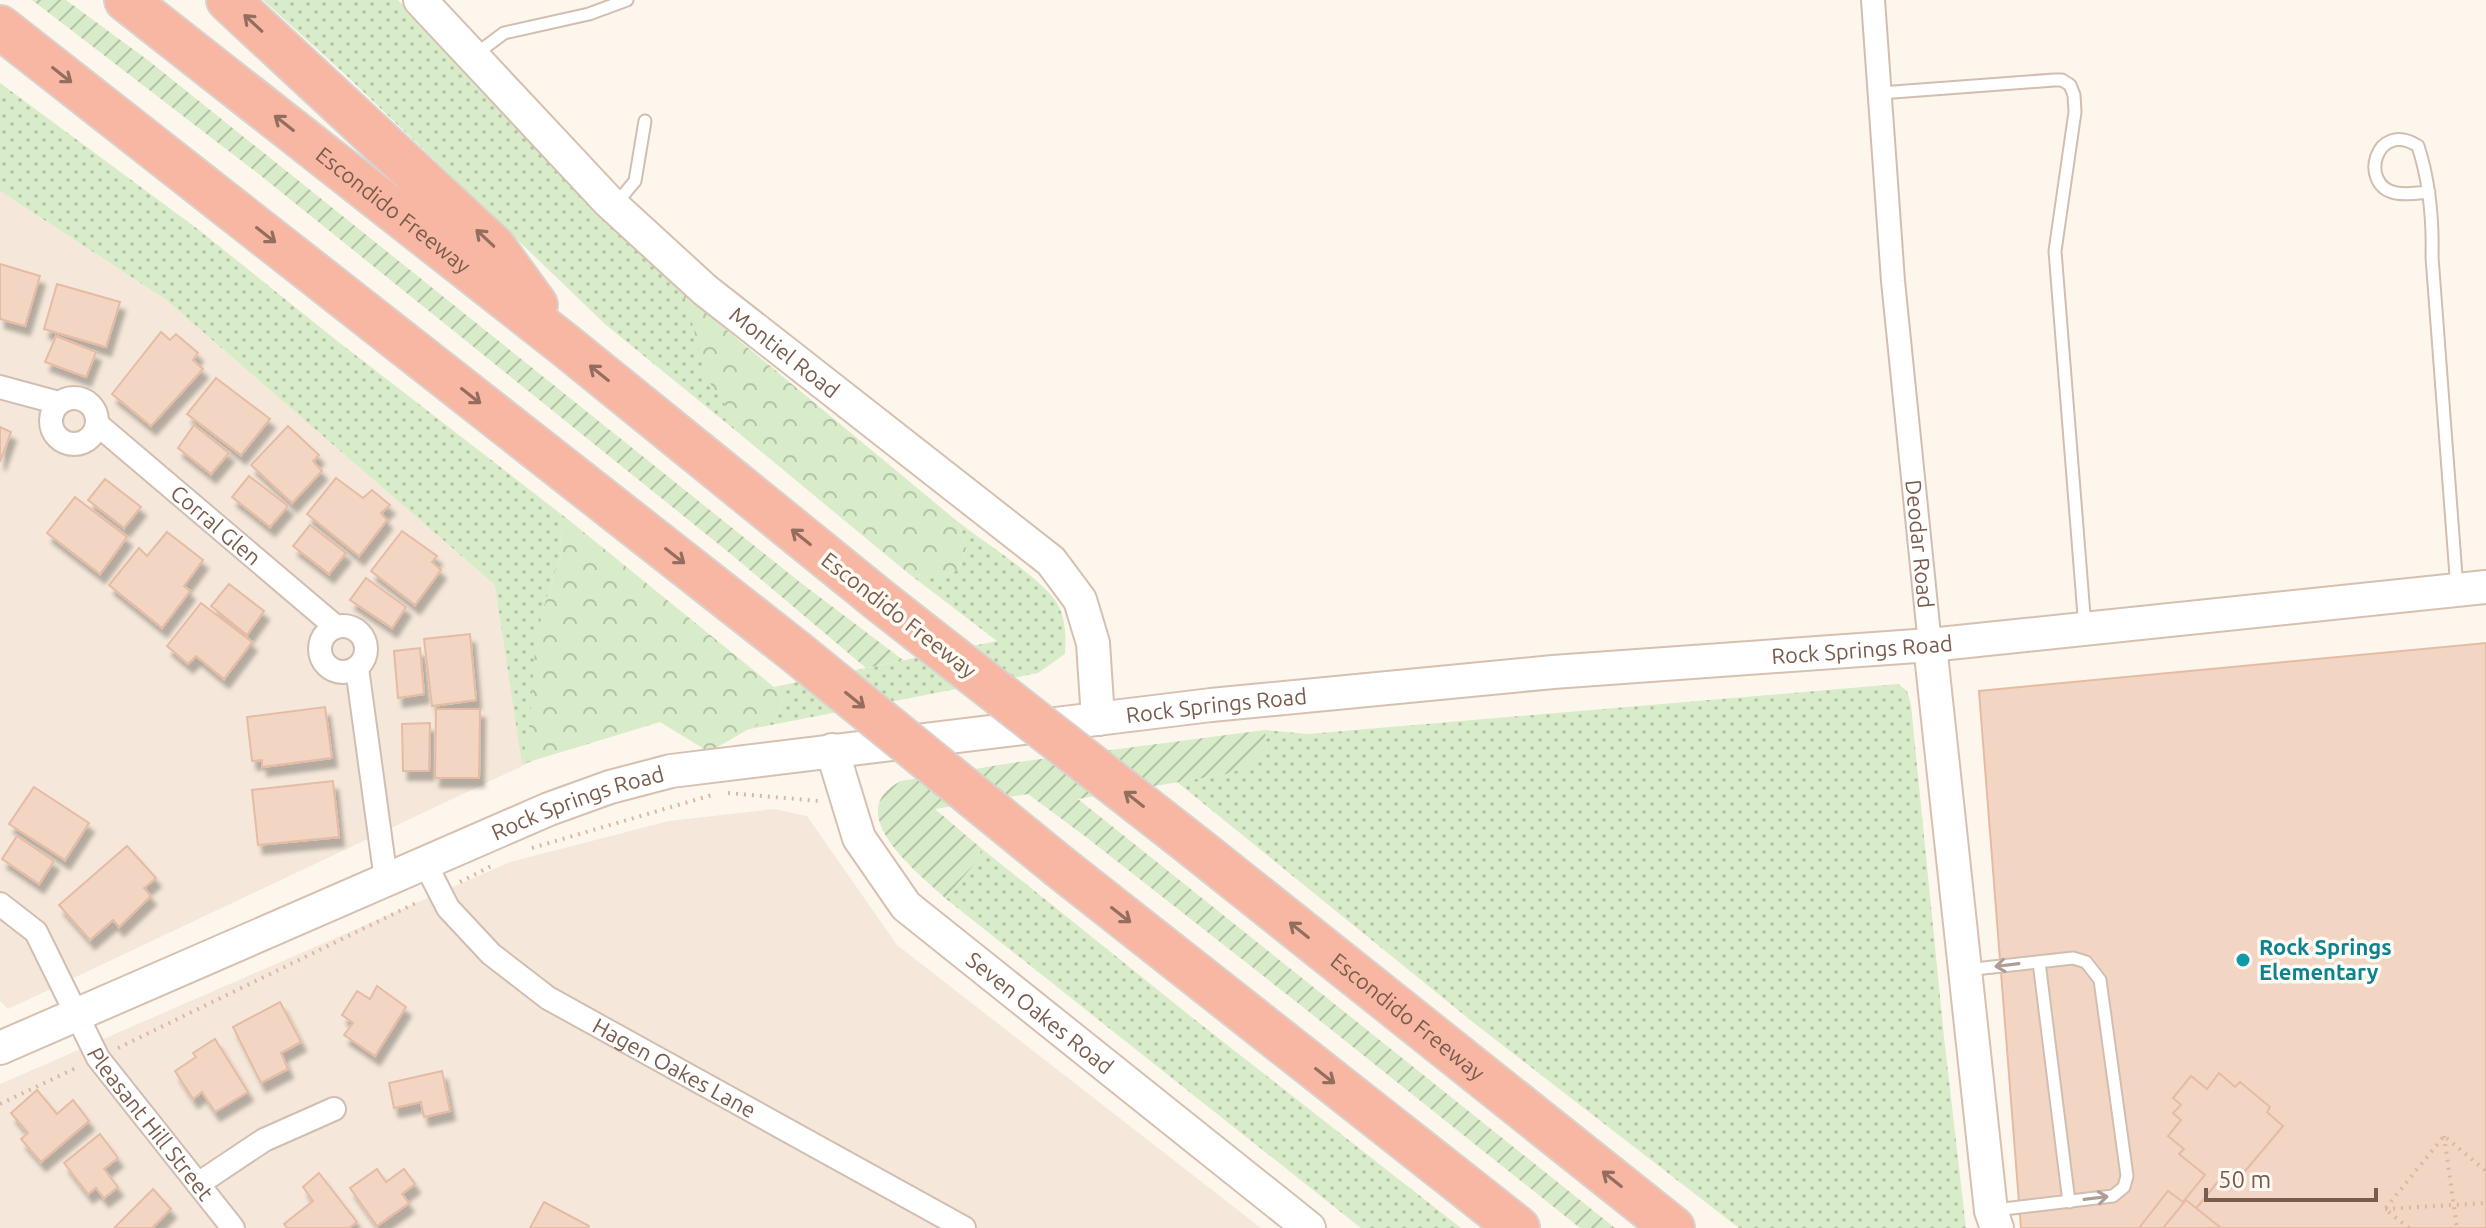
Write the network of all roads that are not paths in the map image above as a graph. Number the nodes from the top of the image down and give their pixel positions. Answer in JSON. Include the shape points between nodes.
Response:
{"nodes":[{"id":1,"x":126,"y":0,"type":"edge"},
{"id":2,"x":228,"y":0,"type":"edge"},
{"id":3,"x":420,"y":0,"type":"edge"},
{"id":4,"x":627,"y":0,"type":"edge"},
{"id":5,"x":1873,"y":0,"type":"edge"},
{"id":6,"x":7,"y":34,"type":"edge"},
{"id":7,"x":472,"y":57,"type":"junction"},
{"id":8,"x":1880,"y":93,"type":"junction"},
{"id":9,"x":645,"y":121,"type":"dead end"},
{"id":10,"x":2429,"y":192,"type":"junction"},
{"id":11,"x":614,"y":206,"type":"junction"},
{"id":12,"x":565,"y":345,"type":"junction"},
{"id":13,"x":0,"y":387,"type":"edge"},
{"id":14,"x":59,"y":403,"type":"junction"},
{"id":15,"x":97,"y":424,"type":"junction"},
{"id":16,"x":2472,"y":588,"type":"edge"},
{"id":17,"x":336,"y":627,"type":"junction"},
{"id":18,"x":2085,"y":628,"type":"junction"},
{"id":19,"x":1930,"y":645,"type":"junction"},
{"id":20,"x":357,"y":668,"type":"junction"},
{"id":21,"x":1098,"y":719,"type":"junction"},
{"id":22,"x":832,"y":750,"type":"junction"},
{"id":23,"x":425,"y":863,"type":"junction"},
{"id":24,"x":386,"y":880,"type":"junction"},
{"id":25,"x":0,"y":904,"type":"edge"},
{"id":26,"x":2039,"y":962,"type":"junction"},
{"id":27,"x":1965,"y":971,"type":"junction"},
{"id":28,"x":78,"y":1014,"type":"junction"},
{"id":29,"x":0,"y":1048,"type":"edge"},
{"id":30,"x":334,"y":1109,"type":"dead end"},
{"id":31,"x":198,"y":1184,"type":"junction"},
{"id":32,"x":2069,"y":1202,"type":"junction"},
{"id":33,"x":1994,"y":1219,"type":"edge"},
{"id":34,"x":233,"y":1228,"type":"edge"},
{"id":35,"x":964,"y":1228,"type":"edge"},
{"id":36,"x":1309,"y":1228,"type":"edge"},
{"id":37,"x":1518,"y":1228,"type":"edge"},
{"id":38,"x":1673,"y":1228,"type":"edge"}],
"edges":[{"from":12,"to":1,"type":"highway","name":"Escondido Freeway","one_way":true},
{"from":12,"to":2,"type":"highway","one_way":true,"via":[[494,247]]},
{"from":3,"to":7,"type":"street","name":"Montiel Road"},
{"from":4,"to":7,"type":"lane","via":[[504,33]]},
{"from":5,"to":8,"type":"street","name":"Deodar Road"},
{"from":6,"to":37,"type":"highway","one_way":true,"bridge":true,"via":[[795,651]]},
{"from":7,"to":11,"type":"street","name":"Montiel Road"},
{"from":8,"to":18,"type":"lane","via":[[2062,80],[2074,95],[2072,148],[2055,251]]},
{"from":8,"to":19,"type":"street","name":"Deodar Road","via":[[1893,281]]},
{"from":9,"to":11,"type":"lane","via":[[635,181]]},
{"from":10,"to":10,"type":"lane","via":[[2418,146],[2403,140],[2380,148],[2375,170],[2387,190]]},
{"from":10,"to":16,"type":"lane","via":[[2432,257]]},
{"from":11,"to":21,"type":"street","name":"Montiel Road","via":[[705,290],[1051,561],[1080,600],[1093,643]]},
{"from":38,"to":12,"type":"highway","name":"Escondido Freeway","one_way":true,"bridge":true},
{"from":13,"to":14,"type":"street","name":"Corral Glen"},
{"from":14,"to":15,"type":"street","name":"Corral Glen","via":[[82,399],[94,409]]},
{"from":14,"to":15,"type":"street","via":[[51,423],[62,441],[83,442]]},
{"from":15,"to":17,"type":"street","name":"Corral Glen"},
{"from":16,"to":18,"type":"street","name":"Rock Springs Road"},
{"from":17,"to":20,"type":"street","name":"Corral Glen","via":[[357,630],[365,641],[366,656]]},
{"from":17,"to":20,"type":"street","via":[[321,641],[321,656],[336,671]]},
{"from":18,"to":19,"type":"street","name":"Rock Springs Road"},
{"from":19,"to":21,"type":"street","name":"Rock Springs Road","via":[[1553,672]]},
{"from":19,"to":27,"type":"street","name":"Deodar Road"},
{"from":20,"to":24,"type":"street","name":"Corral Glen"},
{"from":21,"to":22,"type":"street","name":"Rock Springs Road"},
{"from":22,"to":23,"type":"street","name":"Rock Springs Road","via":[[671,771],[610,787]]},
{"from":22,"to":36,"type":"street","name":"Seven Oakes Road","via":[[859,838],[906,906]]},
{"from":23,"to":24,"type":"street","name":"Rock Springs Road"},
{"from":23,"to":35,"type":"street","name":"Hagen Oakes Lane","via":[[448,908],[491,954],[548,998]]},
{"from":24,"to":28,"type":"street","name":"Rock Springs Road"},
{"from":25,"to":28,"type":"street","name":"Pleasant Hill Street","via":[[36,932]]},
{"from":26,"to":27,"type":"lane","one_way":true},
{"from":26,"to":32,"type":"lane"},
{"from":32,"to":26,"type":"lane","one_way":true,"via":[[2113,1196],[2127,1176],[2100,980],[2086,962],[2073,958]]},
{"from":27,"to":33,"type":"street","name":"Deodar Road"},
{"from":28,"to":29,"type":"street","name":"Rock Springs Road"},
{"from":28,"to":31,"type":"street","name":"Pleasant Hill Street","via":[[98,1058]]},
{"from":30,"to":31,"type":"street","via":[[264,1140]]},
{"from":31,"to":34,"type":"street","name":"Pleasant Hill Street"},
{"from":32,"to":33,"type":"lane"}]}
